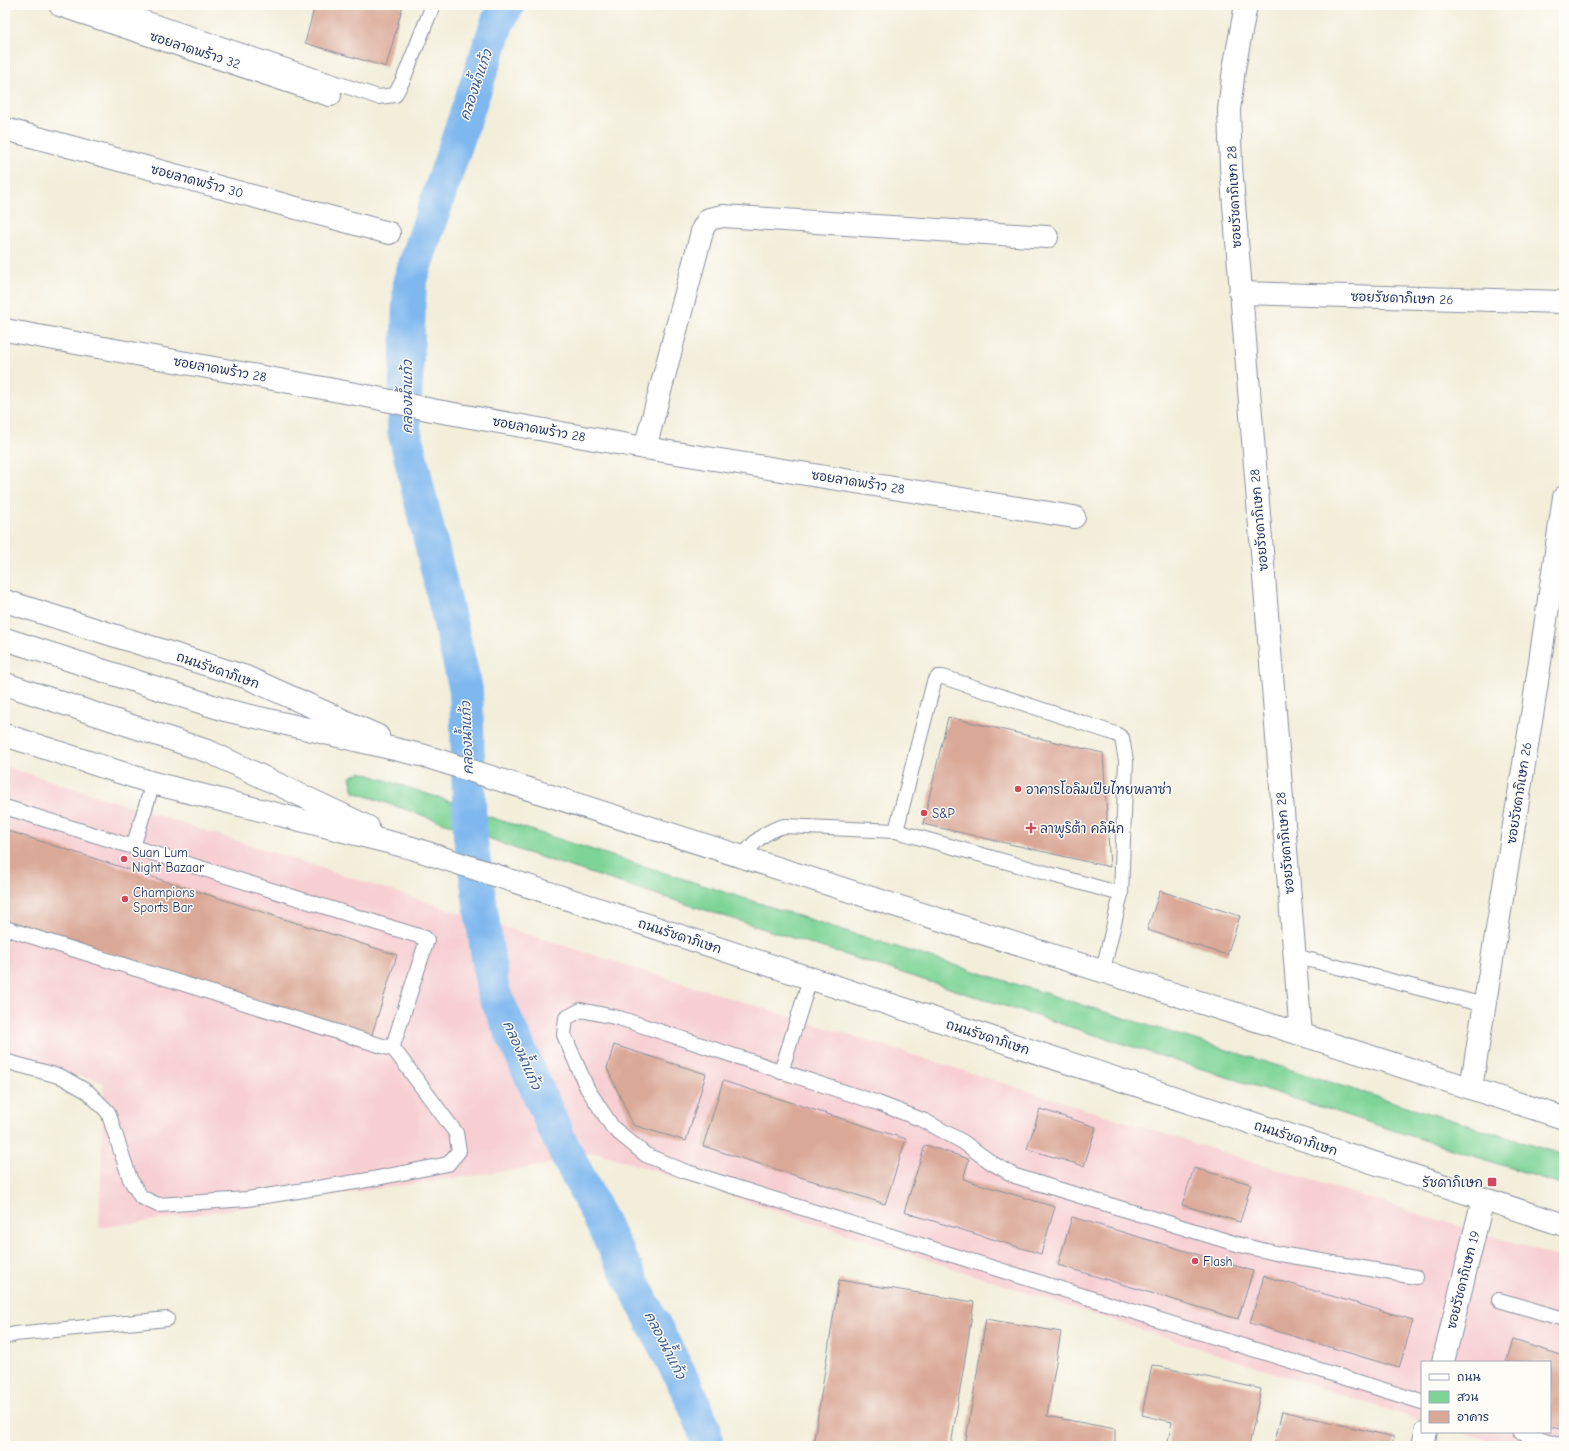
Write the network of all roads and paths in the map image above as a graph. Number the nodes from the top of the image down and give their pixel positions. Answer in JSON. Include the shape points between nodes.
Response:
{"nodes":[{"id":1,"x":60,"y":5,"type":"edge"},
{"id":2,"x":106,"y":5,"type":"edge"},
{"id":3,"x":433,"y":5,"type":"edge"},
{"id":4,"x":1246,"y":5,"type":"edge"},
{"id":5,"x":330,"y":95,"type":"dead end"},
{"id":6,"x":5,"y":129,"type":"edge"},
{"id":7,"x":389,"y":233,"type":"dead end"},
{"id":8,"x":1047,"y":237,"type":"dead end"},
{"id":9,"x":1240,"y":293,"type":"junction"},
{"id":10,"x":1564,"y":302,"type":"edge"},
{"id":11,"x":5,"y":330,"type":"edge"},
{"id":12,"x":646,"y":448,"type":"junction"},
{"id":13,"x":1564,"y":497,"type":"edge"},
{"id":14,"x":1074,"y":517,"type":"dead end"},
{"id":15,"x":5,"y":601,"type":"edge"},
{"id":16,"x":5,"y":640,"type":"edge"},
{"id":17,"x":5,"y":684,"type":"edge"},
{"id":18,"x":5,"y":735,"type":"edge"},
{"id":19,"x":425,"y":756,"type":"junction"},
{"id":20,"x":153,"y":783,"type":"junction"},
{"id":21,"x":5,"y":808,"type":"edge"},
{"id":22,"x":896,"y":831,"type":"junction"},
{"id":23,"x":133,"y":847,"type":"junction"},
{"id":24,"x":412,"y":848,"type":"junction"},
{"id":25,"x":743,"y":856,"type":"junction"},
{"id":26,"x":1121,"y":894,"type":"junction"},
{"id":27,"x":5,"y":928,"type":"edge"},
{"id":28,"x":1295,"y":956,"type":"junction"},
{"id":29,"x":1103,"y":970,"type":"junction"},
{"id":30,"x":810,"y":979,"type":"junction"},
{"id":31,"x":1484,"y":1005,"type":"junction"},
{"id":32,"x":1301,"y":1035,"type":"junction"},
{"id":33,"x":393,"y":1048,"type":"junction"},
{"id":34,"x":5,"y":1061,"type":"edge"},
{"id":35,"x":781,"y":1072,"type":"junction"},
{"id":36,"x":1471,"y":1088,"type":"junction"},
{"id":37,"x":1564,"y":1118,"type":"edge"},
{"id":38,"x":1483,"y":1199,"type":"junction"},
{"id":39,"x":1564,"y":1225,"type":"edge"},
{"id":40,"x":1416,"y":1276,"type":"dead end"},
{"id":41,"x":1499,"y":1300,"type":"dead end"},
{"id":42,"x":167,"y":1319,"type":"dead end"},
{"id":43,"x":1564,"y":1319,"type":"edge"},
{"id":44,"x":5,"y":1337,"type":"edge"},
{"id":45,"x":1442,"y":1361,"type":"edge"},
{"id":46,"x":1421,"y":1402,"type":"edge"},
{"id":47,"x":1426,"y":1433,"type":"edge"},
{"id":48,"x":1522,"y":1433,"type":"edge"},
{"id":49,"x":1423,"y":1446,"type":"edge"},
{"id":50,"x":1564,"y":1446,"type":"edge"}],
"edges":[{"from":1,"to":5,"type":"street","name":"ซอยลาดพร้าว 32"},
{"from":2,"to":3,"type":"lane","via":[[378,97],[394,95],[403,80]]},
{"from":4,"to":9,"type":"street","name":"ซอยรัชดาภิเษก 28","via":[[1229,110]]},
{"from":6,"to":7,"type":"street","name":"ซอยลาดพร้าว 30"},
{"from":8,"to":12,"type":"street","via":[[722,216],[709,219],[703,228]]},
{"from":9,"to":10,"type":"street","name":"ซอยรัชดาภิเษก 26"},
{"from":9,"to":28,"type":"street","name":"ซอยรัชดาภิเษก 28"},
{"from":11,"to":12,"type":"street","name":"ซอยลาดพร้าว 28"},
{"from":12,"to":14,"type":"street","name":"ซอยลาดพร้าว 28"},
{"from":13,"to":31,"type":"street","name":"ซอยรัชดาภิเษก 26","via":[[1533,710]]},
{"from":15,"to":19,"type":"street","name":"ถนนรัชดาภิเษก","via":[[246,677]]},
{"from":16,"to":19,"type":"street","name":"ถนนรัชดาภิเษก","via":[[225,710]]},
{"from":17,"to":24,"type":"street","name":"ถนนรัชดาภิเษก","via":[[210,752]]},
{"from":18,"to":20,"type":"street","name":"ถนนรัชดาภิเษก"},
{"from":19,"to":25,"type":"street","name":"ถนนรัชดาภิเษก"},
{"from":20,"to":23,"type":"lane"},
{"from":20,"to":24,"type":"street","name":"ถนนรัชดาภิเษก"},
{"from":21,"to":23,"type":"lane"},
{"from":22,"to":25,"type":"lane","via":[[784,826],[774,828],[762,836]]},
{"from":22,"to":26,"type":"lane"},
{"from":22,"to":26,"type":"lane","via":[[934,682],[938,677],[943,677],[1122,738],[1126,761]]},
{"from":23,"to":33,"type":"lane","via":[[425,938],[426,946]]},
{"from":24,"to":30,"type":"street","name":"ถนนรัชดาภิเษก"},
{"from":25,"to":29,"type":"street","name":"ถนนรัชดาภิเษก"},
{"from":26,"to":29,"type":"lane"},
{"from":27,"to":33,"type":"lane"},
{"from":28,"to":31,"type":"lane"},
{"from":28,"to":32,"type":"street","name":"ซอยรัชดาภิเษก 28"},
{"from":29,"to":32,"type":"street","name":"ถนนรัชดาภิเษก"},
{"from":30,"to":35,"type":"lane"},
{"from":30,"to":38,"type":"street","name":"ถนนรัชดาภิเษก"},
{"from":31,"to":36,"type":"street","name":"ซอยรัชดาภิเษก 26"},
{"from":32,"to":36,"type":"street","name":"ถนนรัชดาภิเษก"},
{"from":33,"to":34,"type":"lane","via":[[456,1133],[459,1151],[448,1164],[247,1199],[192,1204],[158,1205],[141,1196],[130,1179],[108,1112],[88,1092],[62,1077]]},
{"from":35,"to":40,"type":"lane","via":[[925,1121],[1015,1176],[1240,1245]]},
{"from":35,"to":46,"type":"lane","via":[[619,1018],[581,1010],[566,1018],[564,1035],[587,1088],[613,1128],[646,1155],[684,1171]]},
{"from":36,"to":37,"type":"street","name":"ถนนรัชดาภิเษก"},
{"from":38,"to":39,"type":"street","name":"ถนนรัชดาภิเษก"},
{"from":38,"to":45,"type":"street","name":"ซอยรัชดาภิเษก 19"},
{"from":41,"to":43,"type":"lane"},
{"from":42,"to":44,"type":"lane"},
{"from":47,"to":49,"type":"street"},
{"from":48,"to":50,"type":"lane"}]}
